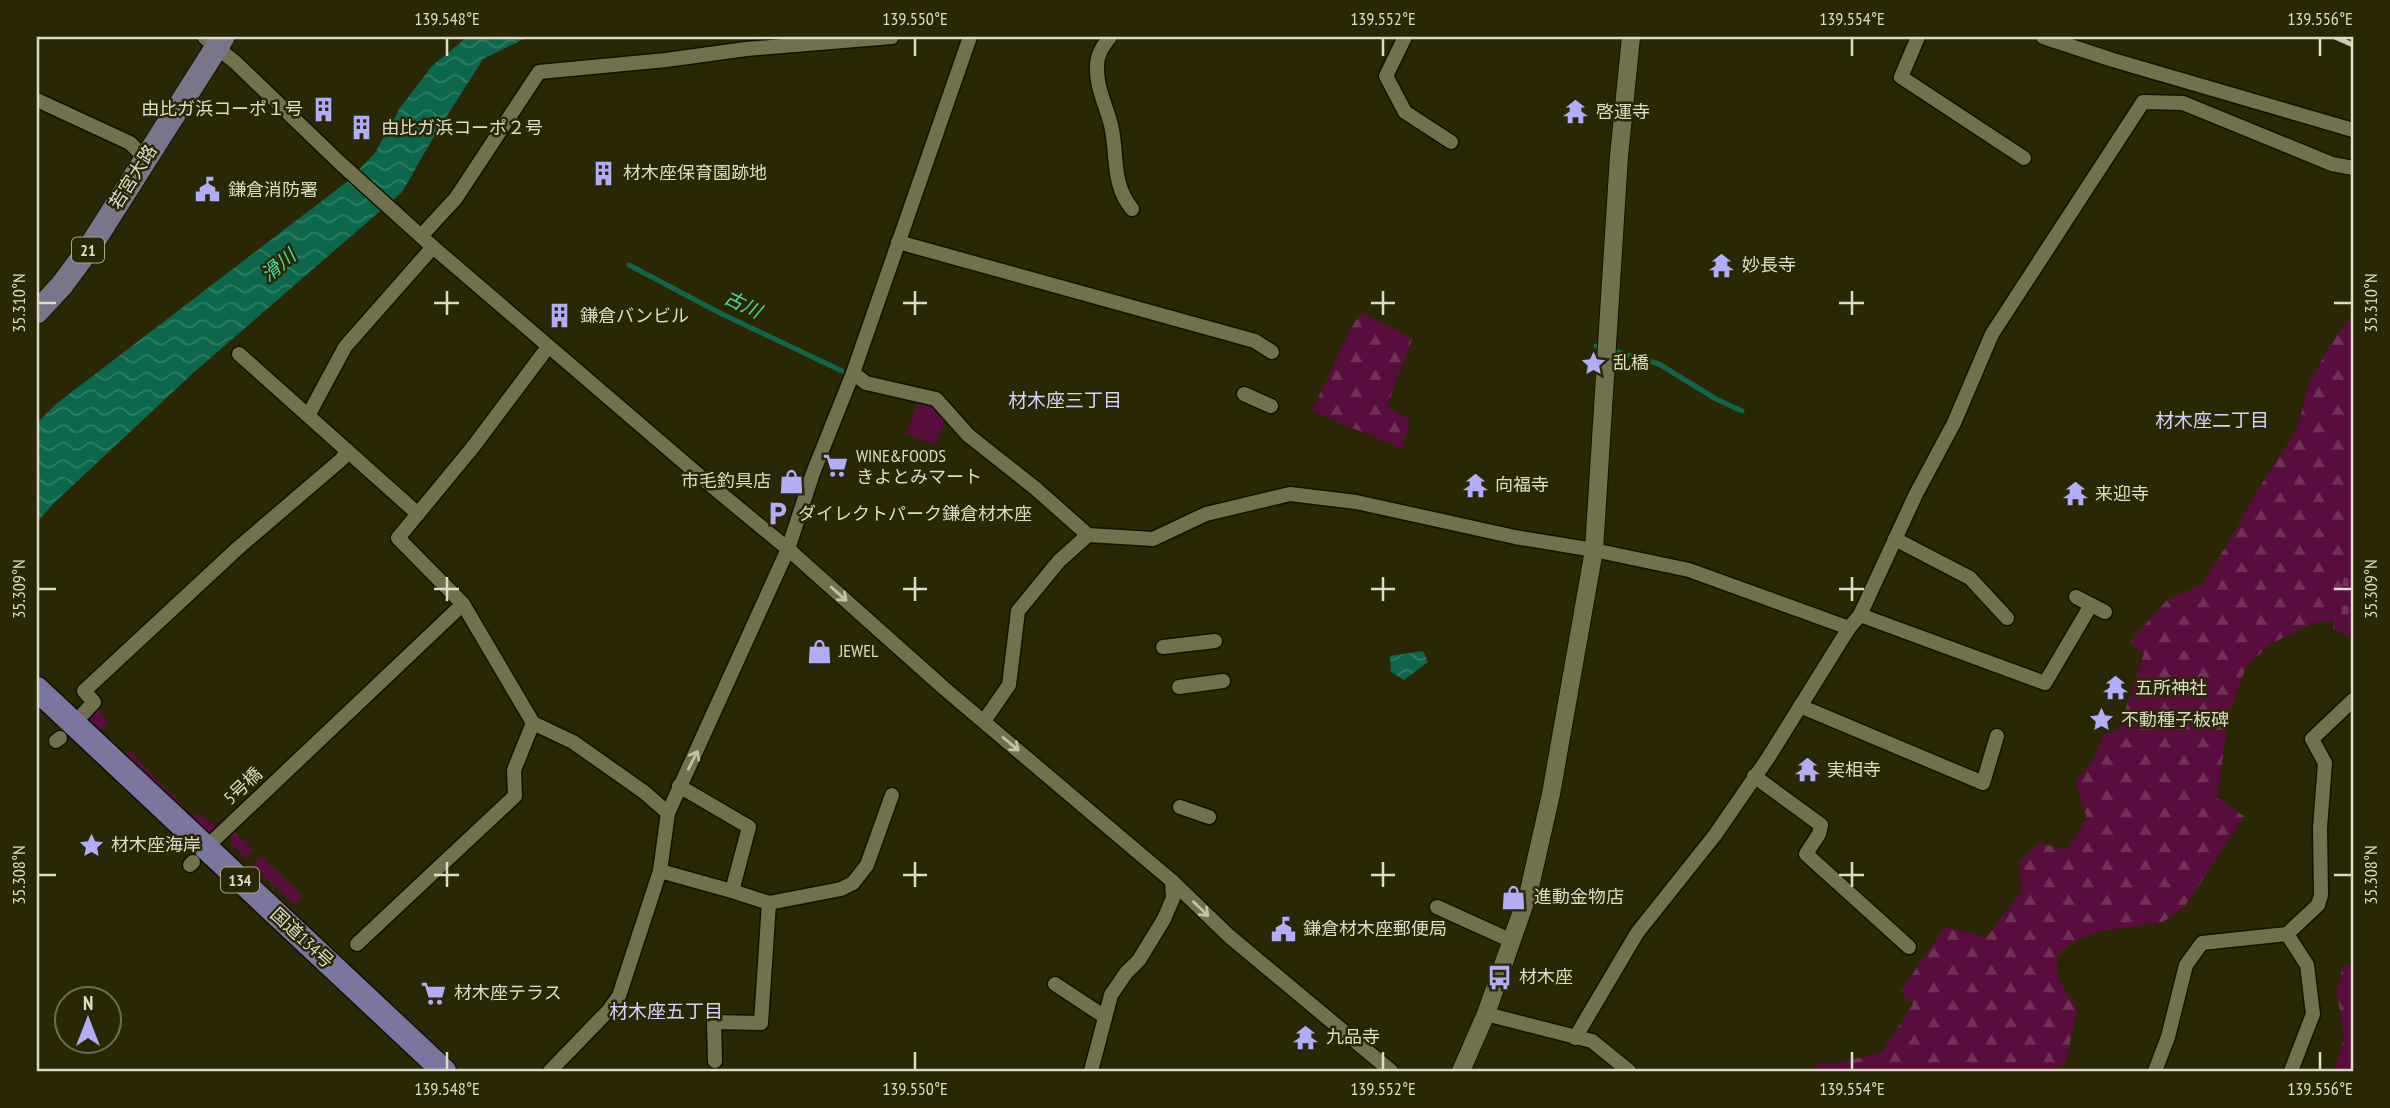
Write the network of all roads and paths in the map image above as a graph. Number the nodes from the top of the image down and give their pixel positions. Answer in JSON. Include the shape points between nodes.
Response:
{"nodes":[{"id":1,"x":892,"y":37,"type":"edge"},
{"id":2,"x":970,"y":37,"type":"edge"},
{"id":3,"x":1110,"y":37,"type":"edge"},
{"id":4,"x":1405,"y":37,"type":"edge"},
{"id":5,"x":1631,"y":37,"type":"edge"},
{"id":6,"x":1919,"y":37,"type":"edge"},
{"id":7,"x":2043,"y":37,"type":"edge"},
{"id":8,"x":214,"y":40,"type":"edge"},
{"id":9,"x":37,"y":100,"type":"edge"},
{"id":10,"x":2353,"y":130,"type":"edge"},
{"id":11,"x":1451,"y":142,"type":"dead end"},
{"id":12,"x":145,"y":158,"type":"junction"},
{"id":13,"x":2024,"y":158,"type":"dead end"},
{"id":14,"x":2353,"y":168,"type":"edge"},
{"id":15,"x":1132,"y":209,"type":"dead end"},
{"id":16,"x":421,"y":236,"type":"junction"},
{"id":17,"x":898,"y":242,"type":"junction"},
{"id":18,"x":433,"y":247,"type":"junction"},
{"id":19,"x":37,"y":312,"type":"edge"},
{"id":20,"x":548,"y":347,"type":"junction"},
{"id":21,"x":1272,"y":352,"type":"dead end"},
{"id":22,"x":239,"y":354,"type":"dead end"},
{"id":23,"x":853,"y":373,"type":"junction"},
{"id":24,"x":1244,"y":394,"type":"dead end"},
{"id":25,"x":1271,"y":406,"type":"dead end"},
{"id":26,"x":309,"y":414,"type":"junction"},
{"id":27,"x":347,"y":450,"type":"junction"},
{"id":28,"x":418,"y":514,"type":"junction"},
{"id":29,"x":1088,"y":535,"type":"junction"},
{"id":30,"x":1895,"y":540,"type":"junction"},
{"id":31,"x":788,"y":549,"type":"junction"},
{"id":32,"x":1594,"y":550,"type":"junction"},
{"id":33,"x":2076,"y":597,"type":"dead end"},
{"id":34,"x":463,"y":604,"type":"junction"},
{"id":35,"x":2091,"y":606,"type":"junction"},
{"id":36,"x":2105,"y":612,"type":"dead end"},
{"id":37,"x":1860,"y":615,"type":"junction"},
{"id":38,"x":2007,"y":618,"type":"dead end"},
{"id":39,"x":1849,"y":628,"type":"junction"},
{"id":40,"x":1215,"y":641,"type":"dead end"},
{"id":41,"x":1163,"y":648,"type":"dead end"},
{"id":42,"x":1223,"y":681,"type":"dead end"},
{"id":43,"x":1178,"y":687,"type":"dead end"},
{"id":44,"x":37,"y":689,"type":"edge"},
{"id":45,"x":2353,"y":700,"type":"edge"},
{"id":46,"x":1800,"y":706,"type":"junction"},
{"id":47,"x":83,"y":714,"type":"dead end"},
{"id":48,"x":984,"y":721,"type":"junction"},
{"id":49,"x":533,"y":723,"type":"junction"},
{"id":50,"x":1997,"y":736,"type":"dead end"},
{"id":51,"x":1754,"y":776,"type":"junction"},
{"id":52,"x":679,"y":786,"type":"junction"},
{"id":53,"x":892,"y":794,"type":"dead end"},
{"id":54,"x":1180,"y":807,"type":"dead end"},
{"id":55,"x":668,"y":813,"type":"junction"},
{"id":56,"x":1209,"y":817,"type":"dead end"},
{"id":57,"x":215,"y":839,"type":"dead end"},
{"id":58,"x":660,"y":871,"type":"junction"},
{"id":59,"x":1172,"y":881,"type":"junction"},
{"id":60,"x":732,"y":891,"type":"junction"},
{"id":61,"x":769,"y":903,"type":"junction"},
{"id":62,"x":1437,"y":907,"type":"dead end"},
{"id":63,"x":2287,"y":934,"type":"junction"},
{"id":64,"x":1511,"y":941,"type":"junction"},
{"id":65,"x":357,"y":944,"type":"dead end"},
{"id":66,"x":1909,"y":947,"type":"dead end"},
{"id":67,"x":1055,"y":984,"type":"dead end"},
{"id":68,"x":1486,"y":1014,"type":"junction"},
{"id":69,"x":1105,"y":1017,"type":"junction"},
{"id":70,"x":1575,"y":1038,"type":"junction"},
{"id":71,"x":715,"y":1061,"type":"dead end"},
{"id":72,"x":444,"y":1071,"type":"edge"},
{"id":73,"x":550,"y":1071,"type":"edge"},
{"id":74,"x":1091,"y":1071,"type":"edge"},
{"id":75,"x":1391,"y":1071,"type":"edge"},
{"id":76,"x":1461,"y":1071,"type":"edge"},
{"id":77,"x":1629,"y":1071,"type":"edge"},
{"id":78,"x":2155,"y":1071,"type":"edge"},
{"id":79,"x":2291,"y":1071,"type":"edge"}],
"edges":[{"from":1,"to":16,"type":"street","via":[[538,72],[456,198]]},
{"from":2,"to":17,"type":"street"},
{"from":3,"to":15,"type":"street","via":[[1099,53],[1098,86],[1111,125],[1118,183]]},
{"from":4,"to":11,"type":"street","via":[[1386,76],[1405,112]]},
{"from":5,"to":32,"type":"street"},
{"from":6,"to":13,"type":"street","via":[[1901,77]]},
{"from":7,"to":10,"type":"street"},
{"from":8,"to":12,"type":"main road","name":"若宮大路","number":"21"},
{"from":8,"to":16,"type":"street"},
{"from":9,"to":12,"type":"street","via":[[130,143]]},
{"from":12,"to":19,"type":"main road","name":"若宮大路","number":"21","via":[[90,247]]},
{"from":14,"to":30,"type":"street","via":[[2322,160],[2183,103],[2143,102],[1992,334],[1954,424]]},
{"from":16,"to":18,"type":"street"},
{"from":17,"to":21,"type":"street","via":[[1255,341]]},
{"from":17,"to":23,"type":"street"},
{"from":18,"to":20,"type":"street"},
{"from":18,"to":26,"type":"street","via":[[345,348]]},
{"from":20,"to":28,"type":"street"},
{"from":20,"to":31,"type":"street"},
{"from":22,"to":26,"type":"street"},
{"from":23,"to":29,"type":"street","via":[[866,383],[936,399],[968,435]]},
{"from":23,"to":31,"type":"street"},
{"from":24,"to":25,"type":"street"},
{"from":26,"to":27,"type":"street"},
{"from":27,"to":28,"type":"street"},
{"from":27,"to":47,"type":"street","via":[[84,691],[94,702]]},
{"from":28,"to":34,"type":"street","via":[[398,538]]},
{"from":29,"to":32,"type":"street","via":[[1153,539],[1206,514],[1290,494],[1356,502]]},
{"from":29,"to":48,"type":"street","via":[[1059,561],[1018,611],[1009,685]]},
{"from":30,"to":37,"type":"street"},
{"from":30,"to":38,"type":"street","via":[[1970,578]]},
{"from":31,"to":48,"type":"street","one_way":true},
{"from":52,"to":31,"type":"street","one_way":true},
{"from":32,"to":39,"type":"street","via":[[1689,570]]},
{"from":32,"to":64,"type":"street","via":[[1540,849]]},
{"from":33,"to":35,"type":"street"},
{"from":34,"to":49,"type":"street"},
{"from":34,"to":57,"type":"street","name":"5号橋"},
{"from":35,"to":36,"type":"street"},
{"from":35,"to":37,"type":"street","via":[[2045,683]]},
{"from":37,"to":39,"type":"street"},
{"from":39,"to":46,"type":"street"},
{"from":40,"to":41,"type":"street"},
{"from":42,"to":43,"type":"street"},
{"from":44,"to":72,"type":"highway","name":"国道134号","number":"134"},
{"from":45,"to":63,"type":"street","via":[[2312,739],[2325,763],[2321,895],[2318,905]]},
{"from":46,"to":50,"type":"street","via":[[1983,783]]},
{"from":46,"to":51,"type":"street"},
{"from":48,"to":59,"type":"street","one_way":true},
{"from":49,"to":55,"type":"street","via":[[573,742]]},
{"from":49,"to":65,"type":"street","via":[[514,770],[515,796]]},
{"from":51,"to":66,"type":"street","via":[[1821,825],[1806,854]]},
{"from":51,"to":70,"type":"street","via":[[1715,835],[1637,933]]},
{"from":52,"to":55,"type":"street"},
{"from":52,"to":60,"type":"street","via":[[749,827]]},
{"from":53,"to":61,"type":"street","via":[[867,864],[853,883]]},
{"from":54,"to":56,"type":"street"},
{"from":55,"to":58,"type":"street"},
{"from":58,"to":60,"type":"street"},
{"from":58,"to":73,"type":"street","via":[[619,996]]},
{"from":59,"to":69,"type":"street","via":[[1173,898],[1164,919],[1111,995]]},
{"from":59,"to":75,"type":"street","one_way":true,"via":[[1229,936]]},
{"from":60,"to":61,"type":"street"},
{"from":61,"to":71,"type":"street","via":[[761,1023],[714,1022]]},
{"from":62,"to":64,"type":"street"},
{"from":63,"to":78,"type":"street","via":[[2202,943],[2186,965]]},
{"from":63,"to":79,"type":"street","via":[[2307,965],[2313,1014]]},
{"from":64,"to":68,"type":"street"},
{"from":67,"to":69,"type":"street"},
{"from":68,"to":70,"type":"street"},
{"from":68,"to":76,"type":"street"},
{"from":69,"to":74,"type":"street"},
{"from":70,"to":77,"type":"street","via":[[1592,1041]]}]}
